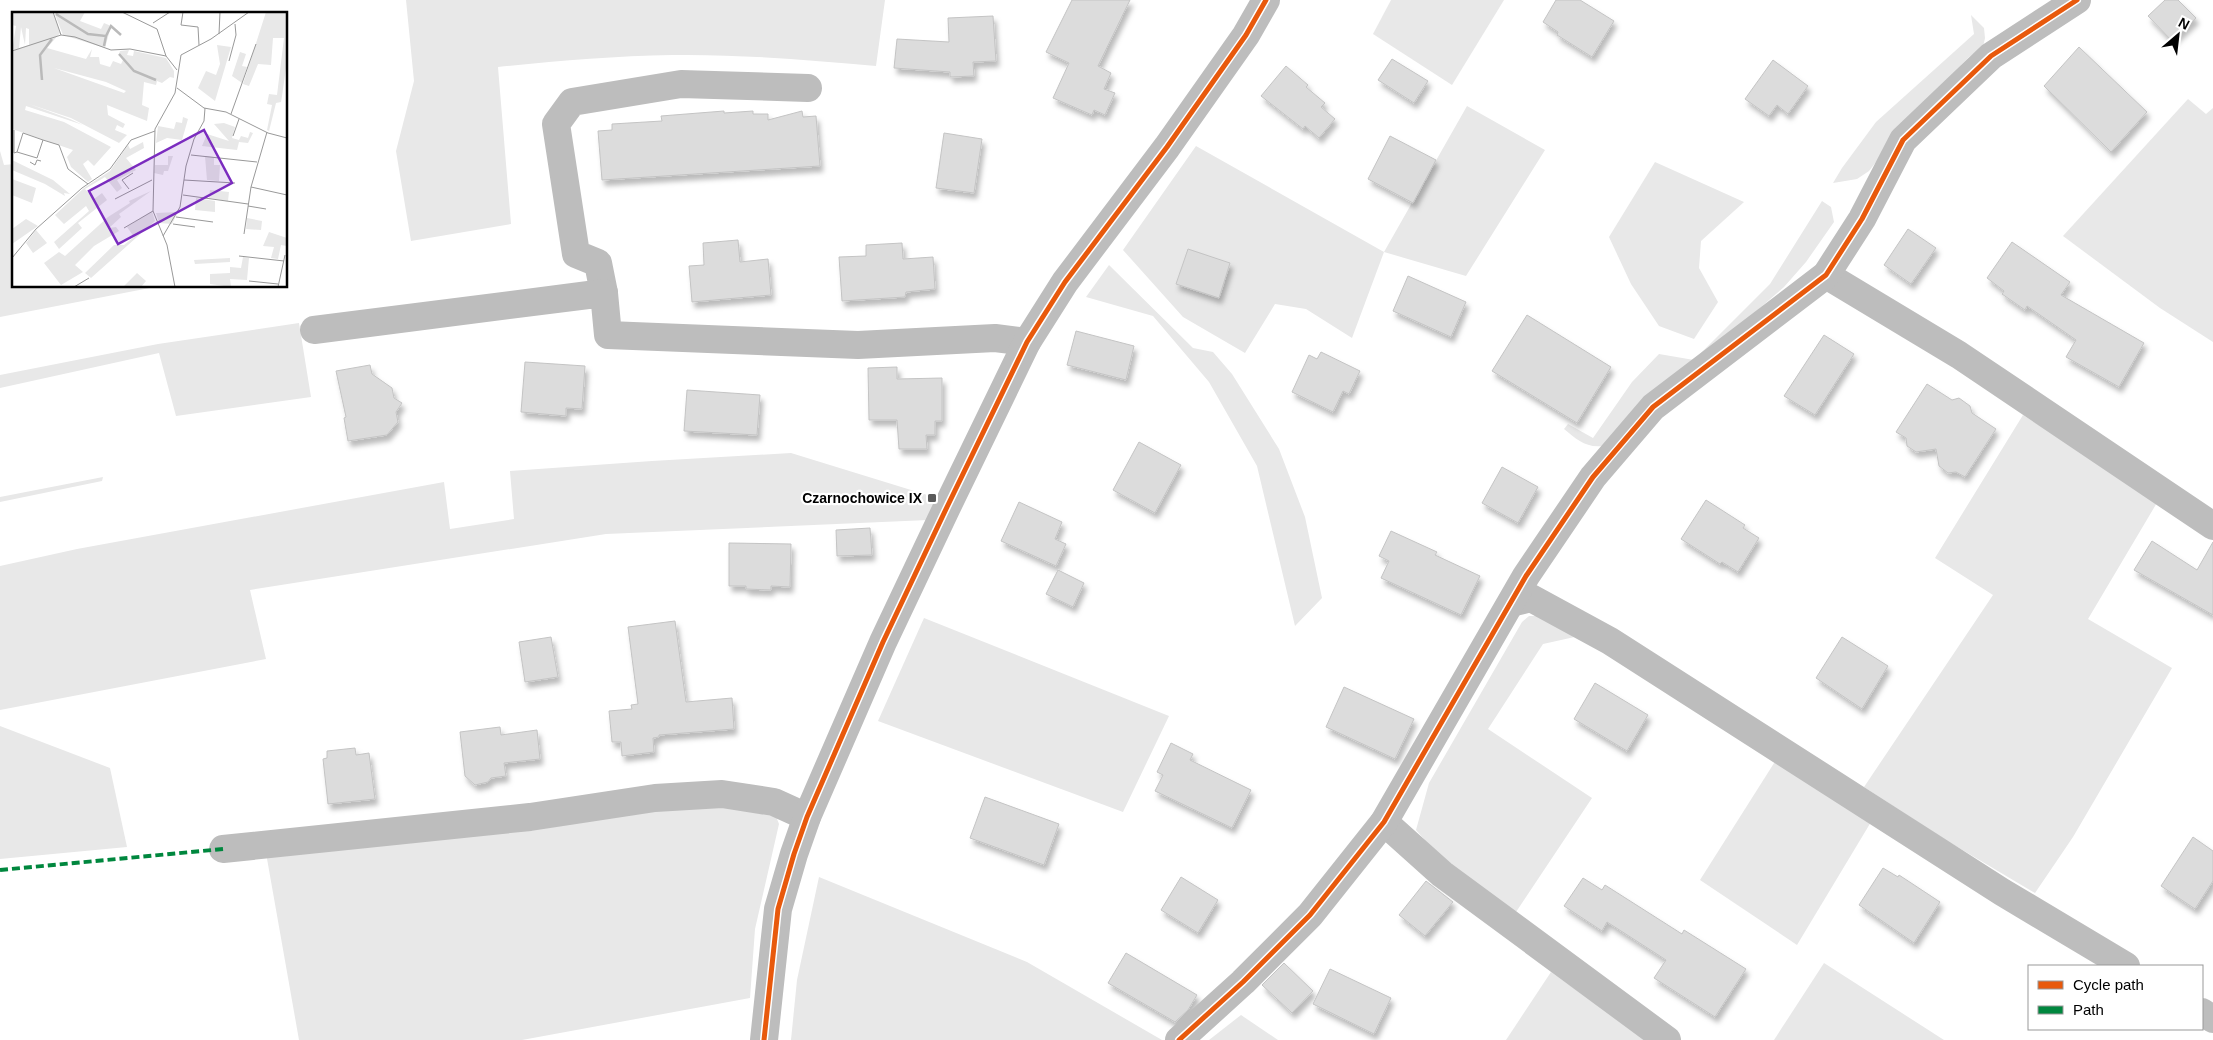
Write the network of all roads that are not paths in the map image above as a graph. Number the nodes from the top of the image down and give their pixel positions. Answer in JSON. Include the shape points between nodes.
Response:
{"nodes":[{"id":1,"x":1266,"y":0,"type":"edge"},
{"id":2,"x":2077,"y":0,"type":"edge"},
{"id":3,"x":808,"y":88,"type":"dead end"},
{"id":4,"x":1826,"y":275,"type":"junction"},
{"id":5,"x":604,"y":293,"type":"junction"},
{"id":6,"x":314,"y":330,"type":"dead end"},
{"id":7,"x":1027,"y":342,"type":"junction"},
{"id":8,"x":2213,"y":526,"type":"edge"},
{"id":9,"x":1511,"y":602,"type":"junction"},
{"id":10,"x":807,"y":817,"type":"junction"},
{"id":11,"x":1384,"y":822,"type":"junction"},
{"id":12,"x":223,"y":849,"type":"dead end"},
{"id":13,"x":2124,"y":965,"type":"edge"},
{"id":14,"x":764,"y":1040,"type":"edge"},
{"id":15,"x":1179,"y":1040,"type":"edge"},
{"id":16,"x":1667,"y":1040,"type":"edge"}],
"edges":[{"from":1,"to":7,"type":"street","via":[[1246,35],[1065,282]]},
{"from":2,"to":4,"type":"street","via":[[1991,56],[1903,140],[1862,219]]},
{"from":3,"to":5,"type":"street","via":[[681,84],[572,102],[556,124],[576,254],[598,263]]},
{"from":4,"to":8,"type":"street","via":[[1959,355]]},
{"from":4,"to":9,"type":"street","via":[[1653,407],[1592,477]]},
{"from":5,"to":6,"type":"street"},
{"from":5,"to":7,"type":"street","via":[[608,335],[858,345],[995,338]]},
{"from":7,"to":10,"type":"street","via":[[883,642]]},
{"from":9,"to":11,"type":"street"},
{"from":9,"to":13,"type":"street","via":[[1531,598],[1601,636],[2002,892]]},
{"from":10,"to":12,"type":"street","via":[[774,802],[722,794],[655,798],[530,817]]},
{"from":10,"to":14,"type":"street","via":[[778,909]]},
{"from":11,"to":15,"type":"street","via":[[1310,914],[1243,982]]},
{"from":11,"to":16,"type":"street","via":[[1442,874]]}]}
